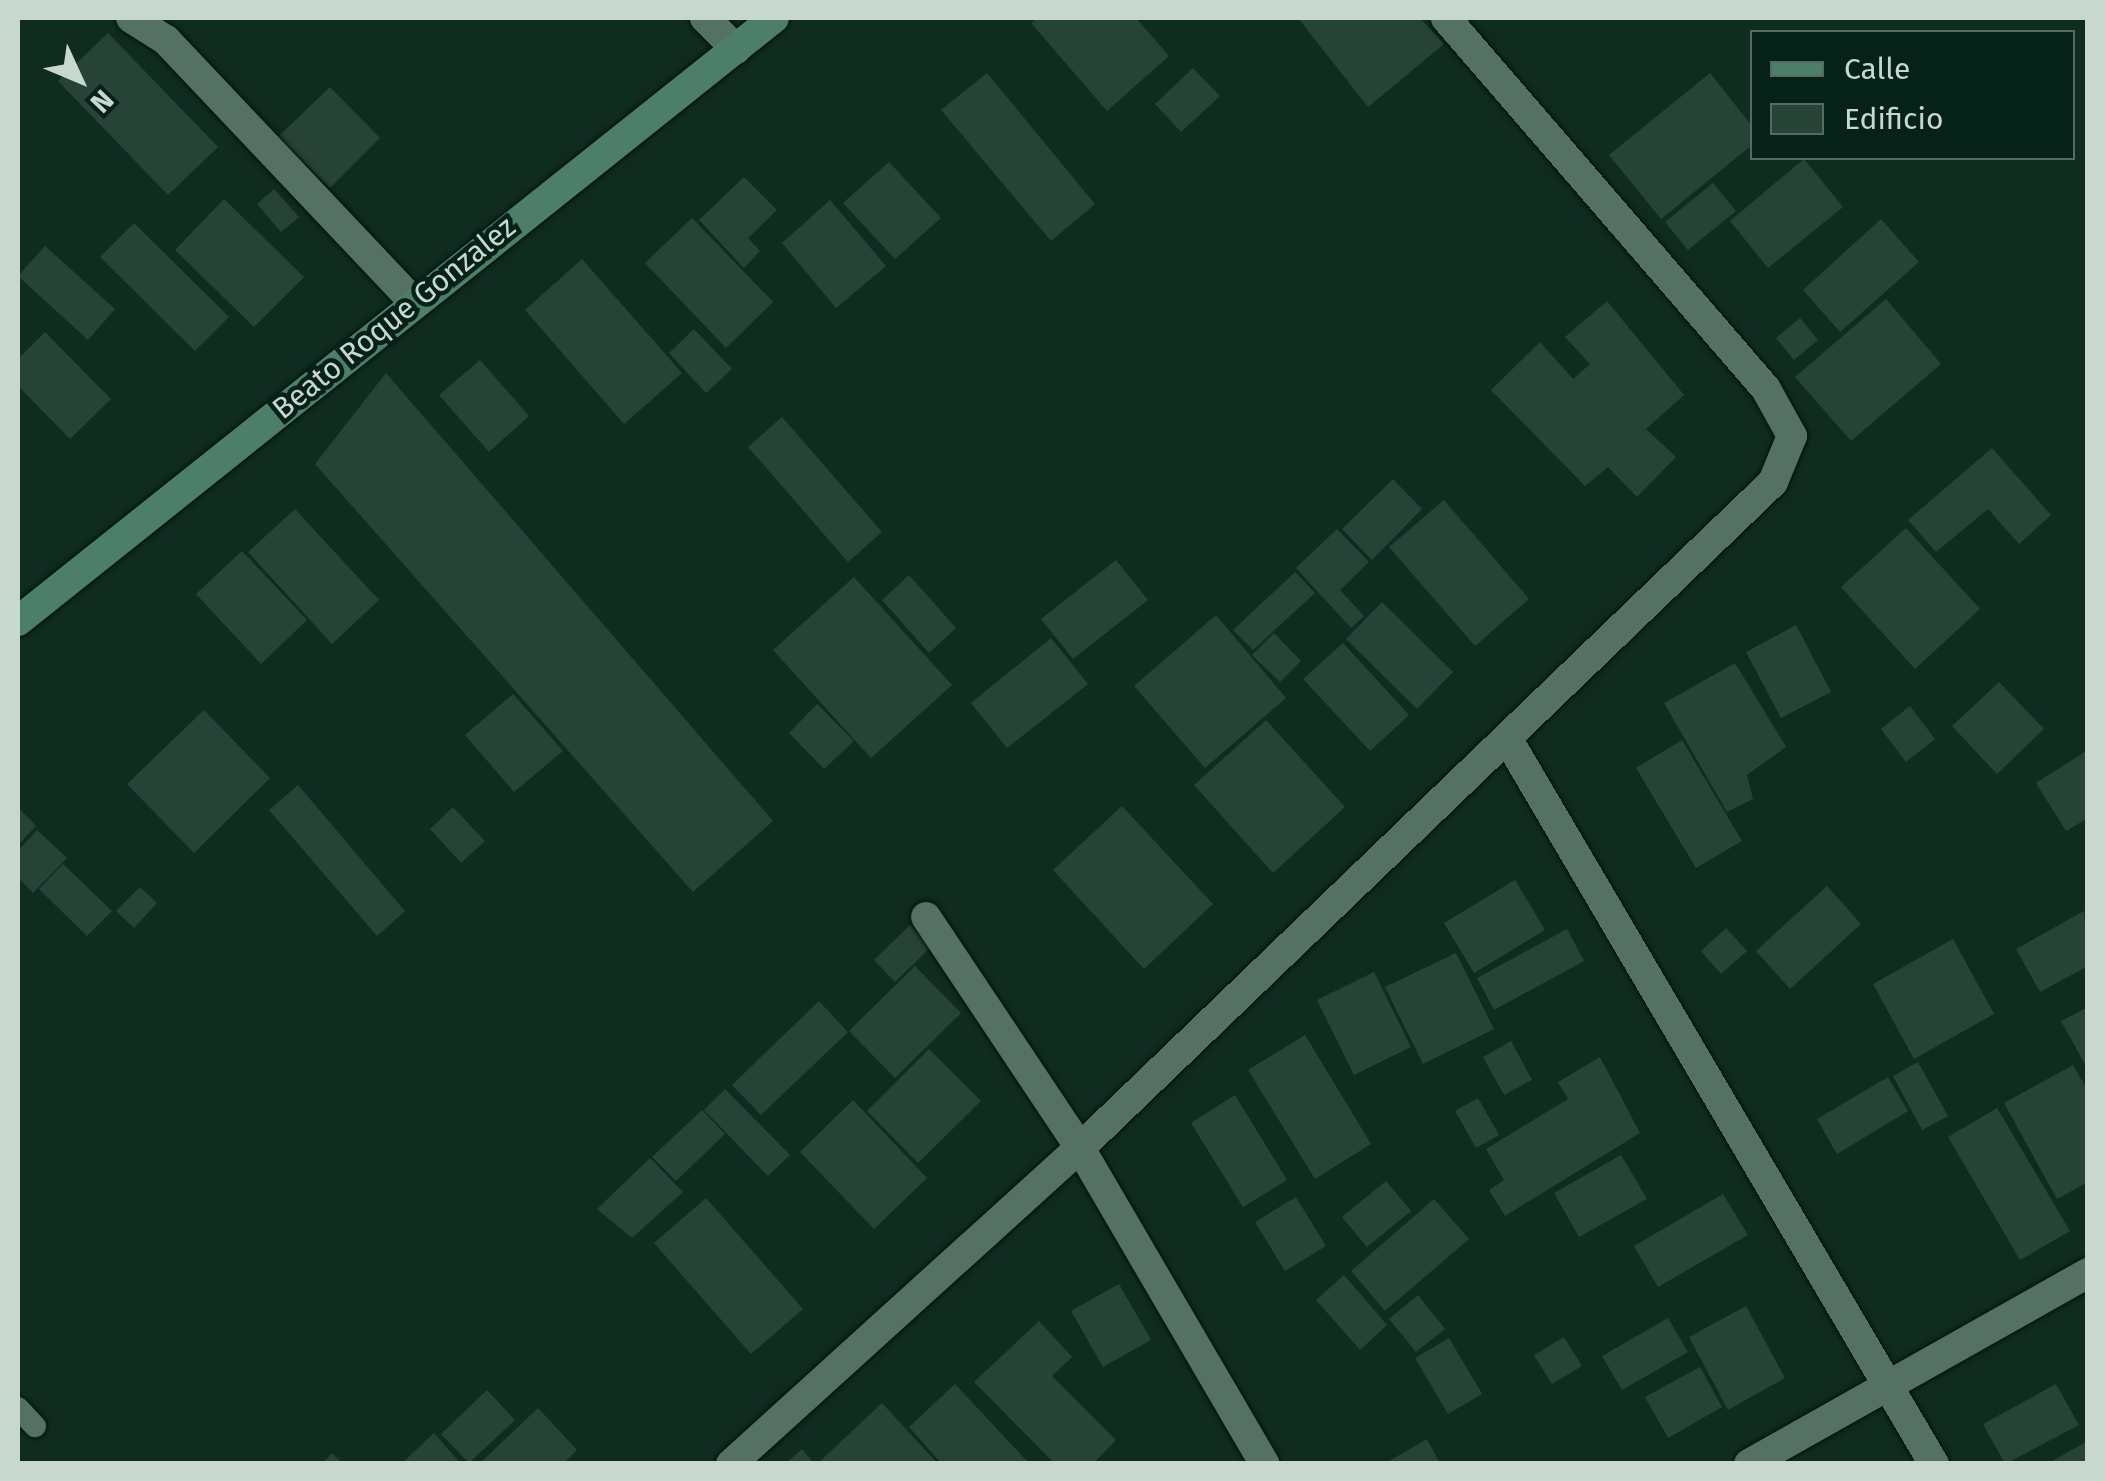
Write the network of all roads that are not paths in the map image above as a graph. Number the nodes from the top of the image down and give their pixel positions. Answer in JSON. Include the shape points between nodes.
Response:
{"nodes":[{"id":1,"x":131,"y":18,"type":"edge"},
{"id":2,"x":705,"y":18,"type":"edge"},
{"id":3,"x":774,"y":18,"type":"edge"},
{"id":4,"x":1446,"y":18,"type":"edge"},
{"id":5,"x":736,"y":49,"type":"junction"},
{"id":6,"x":413,"y":301,"type":"junction"},
{"id":7,"x":18,"y":621,"type":"edge"},
{"id":8,"x":1507,"y":738,"type":"junction"},
{"id":9,"x":926,"y":917,"type":"dead end"},
{"id":10,"x":1080,"y":1148,"type":"junction"},
{"id":11,"x":2088,"y":1273,"type":"edge"},
{"id":12,"x":1887,"y":1383,"type":"junction"},
{"id":13,"x":18,"y":1408,"type":"edge"},
{"id":14,"x":35,"y":1426,"type":"dead end"},
{"id":15,"x":731,"y":1464,"type":"edge"},
{"id":16,"x":1265,"y":1464,"type":"edge"},
{"id":17,"x":1749,"y":1464,"type":"edge"},
{"id":18,"x":1934,"y":1464,"type":"edge"}],
"edges":[{"from":1,"to":6,"type":"street","via":[[166,40]]},
{"from":2,"to":5,"type":"street"},
{"from":3,"to":5,"type":"street","name":"Beato Roque Gonzalez"},
{"from":4,"to":8,"type":"street","via":[[1766,389],[1792,436],[1774,482]]},
{"from":5,"to":6,"type":"street","name":"Beato Roque Gonzalez"},
{"from":6,"to":7,"type":"street","name":"Beato Roque Gonzalez"},
{"from":8,"to":10,"type":"street"},
{"from":8,"to":12,"type":"street"},
{"from":9,"to":10,"type":"street"},
{"from":10,"to":15,"type":"street"},
{"from":10,"to":16,"type":"street"},
{"from":11,"to":12,"type":"street"},
{"from":12,"to":17,"type":"street"},
{"from":12,"to":18,"type":"street"},
{"from":13,"to":14,"type":"lane"}]}
